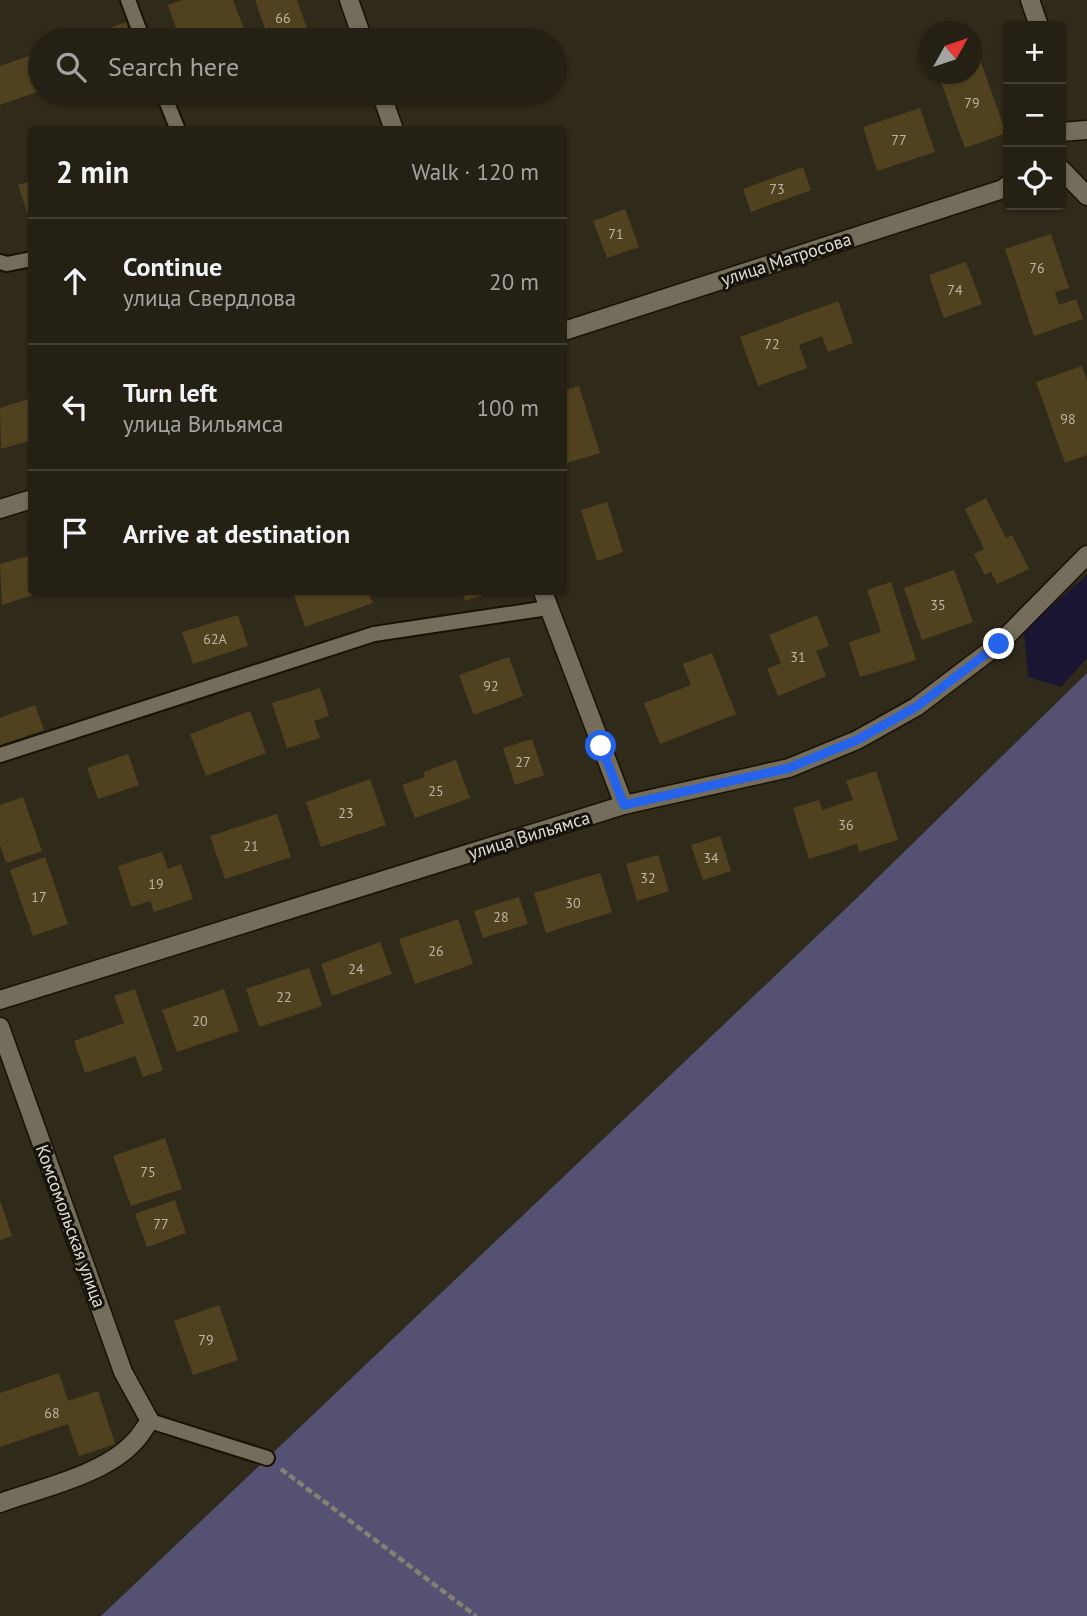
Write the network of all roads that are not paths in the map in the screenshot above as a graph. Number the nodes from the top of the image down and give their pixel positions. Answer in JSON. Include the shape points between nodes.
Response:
{"nodes":[{"id":1,"x":128,"y":0,"type":"edge"},
{"id":2,"x":349,"y":0,"type":"edge"},
{"id":3,"x":1030,"y":0,"type":"edge"},
{"id":4,"x":1037,"y":21,"type":"edge"},
{"id":5,"x":138,"y":28,"type":"edge"},
{"id":6,"x":359,"y":28,"type":"edge"},
{"id":7,"x":168,"y":105,"type":"edge"},
{"id":8,"x":385,"y":105,"type":"edge"},
{"id":9,"x":176,"y":126,"type":"edge"},
{"id":10,"x":393,"y":126,"type":"edge"},
{"id":11,"x":1087,"y":130,"type":"edge"},
{"id":12,"x":1066,"y":132,"type":"edge"},
{"id":13,"x":1066,"y":174,"type":"edge"},
{"id":14,"x":1003,"y":187,"type":"edge"},
{"id":15,"x":1087,"y":196,"type":"edge"},
{"id":16,"x":28,"y":260,"type":"edge"},
{"id":17,"x":0,"y":262,"type":"edge"},
{"id":18,"x":567,"y":330,"type":"edge"},
{"id":19,"x":28,"y":500,"type":"edge"},
{"id":20,"x":0,"y":509,"type":"edge"},
{"id":21,"x":1087,"y":555,"type":"edge"},
{"id":22,"x":545,"y":600,"type":"edge"},
{"id":23,"x":0,"y":755,"type":"edge"},
{"id":24,"x":624,"y":805,"type":"junction"},
{"id":25,"x":0,"y":1000,"type":"edge"},
{"id":26,"x":0,"y":1027,"type":"edge"},
{"id":27,"x":150,"y":1421,"type":"junction"},
{"id":28,"x":267,"y":1458,"type":"road end"},
{"id":29,"x":0,"y":1503,"type":"edge"}],
"edges":[{"from":1,"to":5,"type":"lane"},
{"from":2,"to":6,"type":"street"},
{"from":3,"to":4,"type":"street"},
{"from":7,"to":9,"type":"lane"},
{"from":8,"to":10,"type":"street"},
{"from":11,"to":12,"type":"street"},
{"from":13,"to":15,"type":"street"},
{"from":14,"to":18,"type":"street","name":"улица Матросова"},
{"from":16,"to":17,"type":"lane"},
{"from":19,"to":20,"type":"street"},
{"from":21,"to":24,"type":"street","name":"улица Вильямса","via":[[999,644],[916,707],[857,740],[789,768]]},
{"from":22,"to":23,"type":"lane","via":[[374,634]]},
{"from":22,"to":24,"type":"street"},
{"from":24,"to":25,"type":"street","name":"улица Вильямса"},
{"from":26,"to":27,"type":"street","name":"Комсомольская улица","via":[[123,1372]]},
{"from":27,"to":28,"type":"lane"},
{"from":27,"to":29,"type":"street","via":[[133,1444],[108,1462]]}]}
